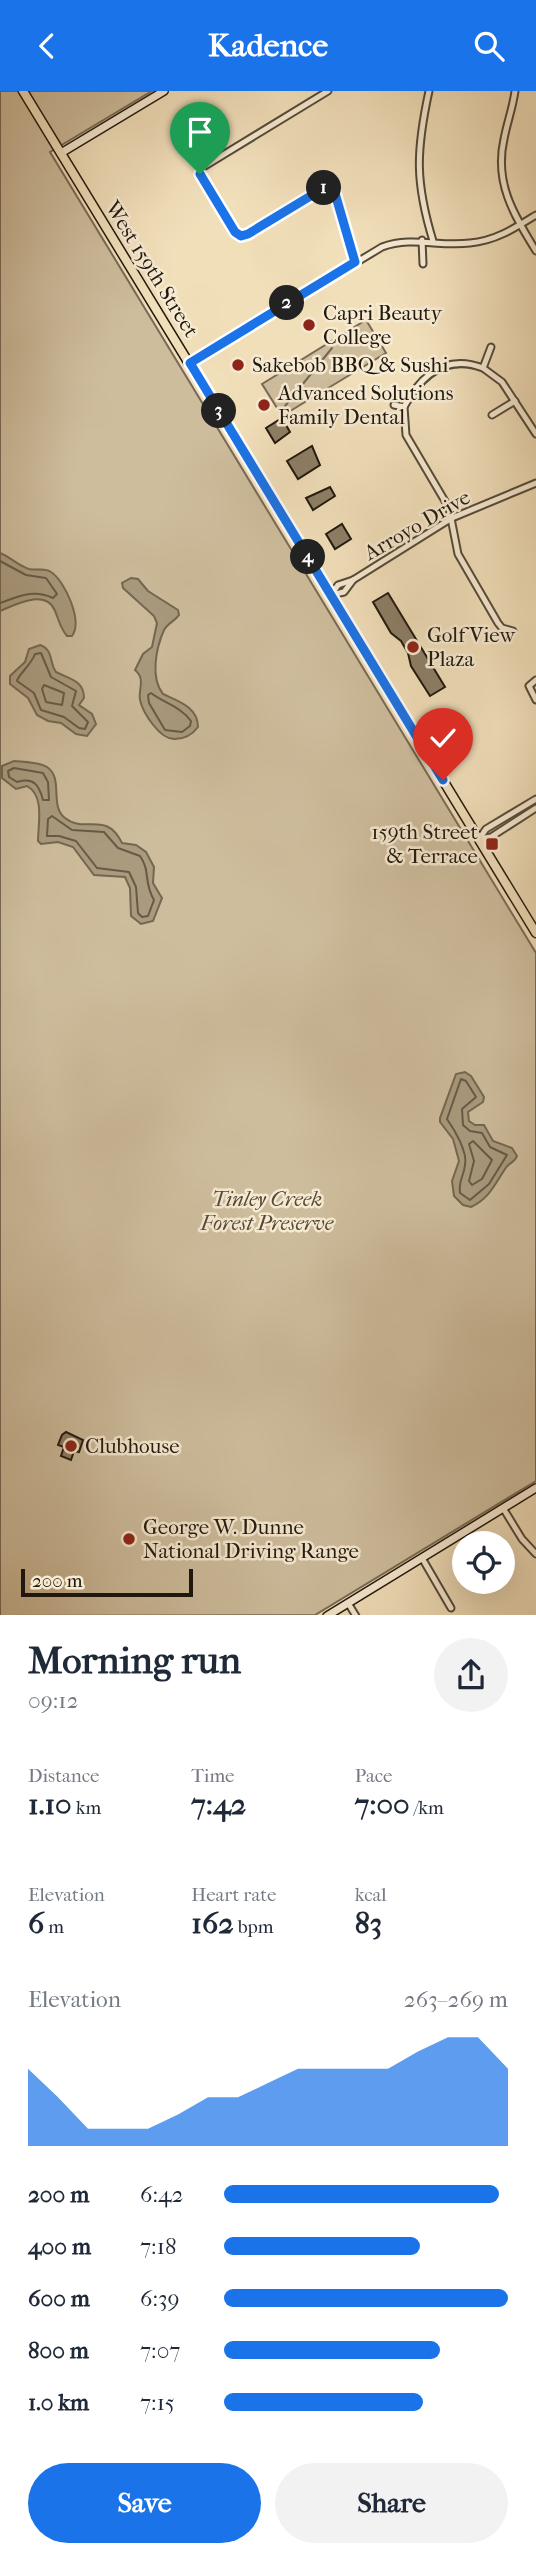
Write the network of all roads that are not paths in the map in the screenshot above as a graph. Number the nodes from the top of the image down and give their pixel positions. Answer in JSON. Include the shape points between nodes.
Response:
{"nodes":[{"id":1,"x":23,"y":91,"type":"edge"},
{"id":2,"x":164,"y":91,"type":"edge"},
{"id":3,"x":328,"y":91,"type":"edge"},
{"id":4,"x":429,"y":91,"type":"edge"},
{"id":5,"x":515,"y":91,"type":"edge"},
{"id":6,"x":61,"y":153,"type":"junction"},
{"id":7,"x":536,"y":215,"type":"edge"},
{"id":8,"x":520,"y":225,"type":"junction"},
{"id":9,"x":422,"y":240,"type":"junction"},
{"id":10,"x":433,"y":241,"type":"junction"},
{"id":11,"x":536,"y":251,"type":"edge"},
{"id":12,"x":355,"y":262,"type":"junction"},
{"id":13,"x":422,"y":264,"type":"dead end"},
{"id":14,"x":491,"y":347,"type":"dead end"},
{"id":15,"x":190,"y":363,"type":"junction"},
{"id":16,"x":484,"y":367,"type":"junction"},
{"id":17,"x":515,"y":401,"type":"junction"},
{"id":18,"x":394,"y":405,"type":"dead end"},
{"id":19,"x":404,"y":407,"type":"junction"},
{"id":20,"x":492,"y":415,"type":"dead end"},
{"id":21,"x":536,"y":434,"type":"edge"},
{"id":22,"x":536,"y":483,"type":"edge"},
{"id":23,"x":452,"y":518,"type":"junction"},
{"id":24,"x":331,"y":595,"type":"junction"},
{"id":25,"x":513,"y":631,"type":"dead end"},
{"id":26,"x":536,"y":680,"type":"edge"},
{"id":27,"x":536,"y":700,"type":"edge"},
{"id":28,"x":536,"y":799,"type":"edge"},
{"id":29,"x":536,"y":808,"type":"edge"},
{"id":30,"x":479,"y":839,"type":"junction"},
{"id":31,"x":536,"y":933,"type":"edge"},
{"id":32,"x":536,"y":1488,"type":"edge"},
{"id":33,"x":503,"y":1508,"type":"junction"},
{"id":34,"x":536,"y":1554,"type":"edge"},
{"id":35,"x":422,"y":1558,"type":"junction"},
{"id":36,"x":348,"y":1603,"type":"junction"},
{"id":37,"x":451,"y":1608,"type":"dead end"},
{"id":38,"x":333,"y":1614,"type":"edge"},
{"id":39,"x":356,"y":1615,"type":"edge"}],
"edges":[{"from":1,"to":6,"type":"main road","name":"West 159th Street"},
{"from":2,"to":6,"type":"street"},
{"from":3,"to":12,"type":"street","via":[[201,169],[202,178],[241,236],[332,183]]},
{"from":4,"to":10,"type":"street","via":[[420,133],[418,178]]},
{"from":5,"to":8,"type":"street","via":[[500,165],[507,199]]},
{"from":6,"to":15,"type":"main road","name":"West 159th Street"},
{"from":7,"to":8,"type":"street"},
{"from":8,"to":10,"type":"street","via":[[480,242]]},
{"from":8,"to":11,"type":"street"},
{"from":9,"to":10,"type":"street"},
{"from":9,"to":12,"type":"street","via":[[392,244]]},
{"from":9,"to":13,"type":"street"},
{"from":12,"to":15,"type":"street"},
{"from":14,"to":16,"type":"street"},
{"from":15,"to":24,"type":"main road","name":"West 159th Street"},
{"from":16,"to":17,"type":"street","via":[[502,381]]},
{"from":16,"to":19,"type":"street","via":[[464,363],[439,367],[419,382]]},
{"from":17,"to":20,"type":"street"},
{"from":17,"to":21,"type":"street"},
{"from":18,"to":19,"type":"street"},
{"from":19,"to":23,"type":"street","via":[[406,435]]},
{"from":22,"to":23,"type":"street","name":"Arroyo Drive"},
{"from":23,"to":24,"type":"street","name":"Arroyo Drive","via":[[353,580],[344,592]]},
{"from":23,"to":25,"type":"street","via":[[454,542],[464,566],[498,623]]},
{"from":24,"to":30,"type":"main road","name":"West 159th Street"},
{"from":26,"to":27,"type":"street","via":[[529,687]]},
{"from":28,"to":30,"type":"street","via":[[486,829]]},
{"from":29,"to":30,"type":"street","via":[[491,837]]},
{"from":30,"to":31,"type":"main road","name":"West 159th Street"},
{"from":32,"to":33,"type":"street"},
{"from":33,"to":34,"type":"street"},
{"from":33,"to":35,"type":"street"},
{"from":35,"to":36,"type":"street"},
{"from":35,"to":37,"type":"street"},
{"from":36,"to":38,"type":"street"},
{"from":36,"to":39,"type":"street"}]}
